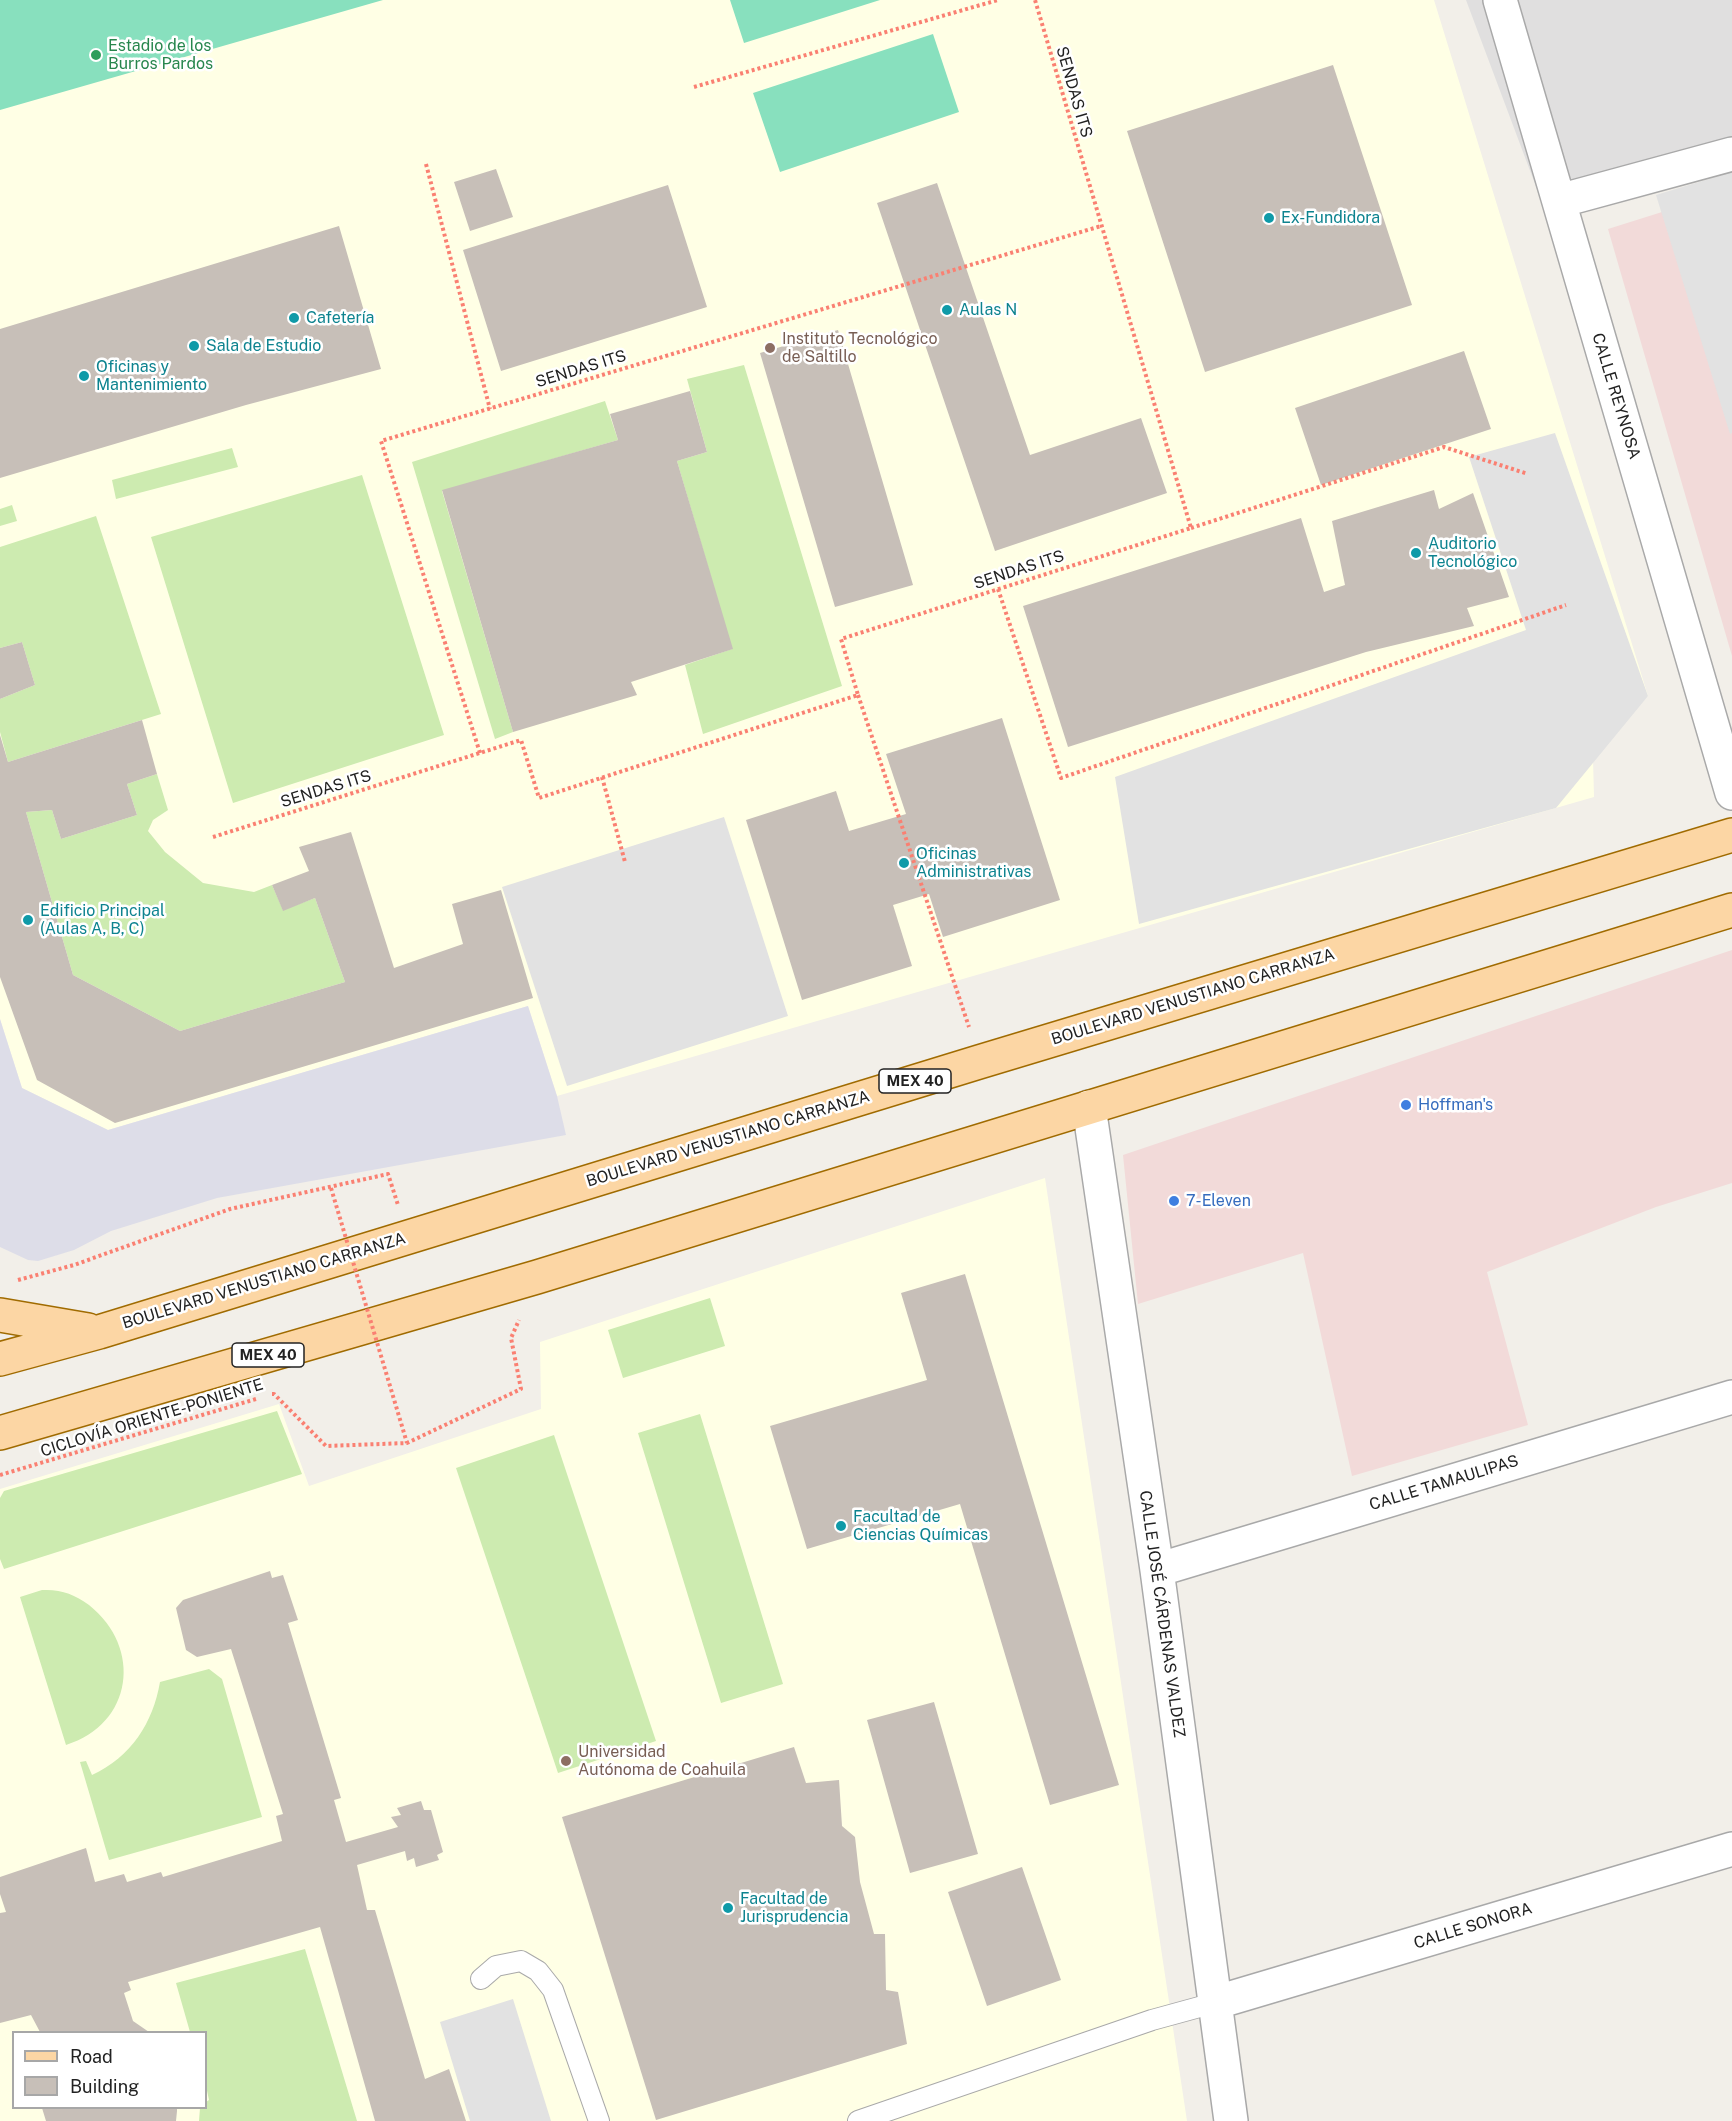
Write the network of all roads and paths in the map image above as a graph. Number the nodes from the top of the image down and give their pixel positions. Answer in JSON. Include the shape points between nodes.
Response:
{"nodes":[{"id":1,"x":998,"y":0,"type":"edge"},
{"id":2,"x":1035,"y":0,"type":"edge"},
{"id":3,"x":1500,"y":0,"type":"edge"},
{"id":4,"x":694,"y":87,"type":"dead end"},
{"id":5,"x":1732,"y":154,"type":"edge"},
{"id":6,"x":426,"y":164,"type":"dead end"},
{"id":7,"x":1559,"y":201,"type":"junction"},
{"id":8,"x":1101,"y":226,"type":"junction"},
{"id":9,"x":490,"y":409,"type":"junction"},
{"id":10,"x":1528,"y":474,"type":"dead end"},
{"id":11,"x":1191,"y":528,"type":"junction"},
{"id":12,"x":999,"y":589,"type":"junction"},
{"id":13,"x":1566,"y":605,"type":"dead end"},
{"id":14,"x":858,"y":695,"type":"junction"},
{"id":15,"x":480,"y":753,"type":"junction"},
{"id":16,"x":602,"y":777,"type":"junction"},
{"id":17,"x":1732,"y":793,"type":"edge"},
{"id":18,"x":1732,"y":835,"type":"edge"},
{"id":19,"x":213,"y":837,"type":"dead end"},
{"id":20,"x":625,"y":862,"type":"dead end"},
{"id":21,"x":1732,"y":910,"type":"edge"},
{"id":22,"x":966,"y":1020,"type":"dead end"},
{"id":23,"x":1089,"y":1107,"type":"junction"},
{"id":24,"x":331,"y":1188,"type":"junction"},
{"id":25,"x":408,"y":1237,"type":"junction"},
{"id":26,"x":537,"y":1277,"type":"junction"},
{"id":27,"x":10,"y":1282,"type":"dead end"},
{"id":28,"x":0,"y":1314,"type":"edge"},
{"id":29,"x":99,"y":1332,"type":"junction"},
{"id":30,"x":0,"y":1359,"type":"edge"},
{"id":31,"x":1732,"y":1397,"type":"edge"},
{"id":32,"x":0,"y":1433,"type":"edge"},
{"id":33,"x":408,"y":1443,"type":"junction"},
{"id":34,"x":0,"y":1475,"type":"edge"},
{"id":35,"x":1157,"y":1570,"type":"junction"},
{"id":36,"x":1732,"y":1849,"type":"edge"},
{"id":37,"x":481,"y":1979,"type":"dead end"},
{"id":38,"x":1214,"y":2003,"type":"junction"},
{"id":39,"x":599,"y":2121,"type":"edge"},
{"id":40,"x":858,"y":2121,"type":"edge"},
{"id":41,"x":1231,"y":2121,"type":"edge"}],
"edges":[{"from":1,"to":4,"type":"path"},
{"from":2,"to":8,"type":"path","name":"SENDAS ITS"},
{"from":3,"to":7,"type":"street","name":"CALLE REYNOSA"},
{"from":5,"to":7,"type":"street"},
{"from":6,"to":9,"type":"path"},
{"from":7,"to":17,"type":"street","name":"CALLE REYNOSA"},
{"from":8,"to":9,"type":"path","name":"SENDAS ITS"},
{"from":8,"to":11,"type":"path","name":"SENDAS ITS"},
{"from":9,"to":15,"type":"path","name":"SENDAS ITS","via":[[381,441]]},
{"from":10,"to":11,"type":"path","name":"SENDAS ITS","via":[[1444,447]]},
{"from":11,"to":12,"type":"path","name":"SENDAS ITS"},
{"from":12,"to":13,"type":"path","via":[[1061,778]]},
{"from":12,"to":14,"type":"path","name":"SENDAS ITS","via":[[841,639]]},
{"from":14,"to":16,"type":"path","name":"SENDAS ITS"},
{"from":14,"to":22,"type":"path","name":"SENDAS ITS"},
{"from":15,"to":16,"type":"path","name":"SENDAS ITS","via":[[520,740],[539,798]]},
{"from":15,"to":19,"type":"path","name":"SENDAS ITS"},
{"from":16,"to":20,"type":"path"},
{"from":18,"to":25,"type":"main road","name":"BOULEVARD VENUSTIANO CARRANZA","number":"MEX 40"},
{"from":21,"to":23,"type":"main road","number":"MEX 40"},
{"from":23,"to":26,"type":"main road","number":"MEX 40"},
{"from":23,"to":35,"type":"street","name":"CALLE JOSÉ CÁRDENAS VALDEZ"},
{"from":24,"to":25,"type":"path","via":[[388,1174]]},
{"from":24,"to":27,"type":"path","via":[[231,1209],[74,1266]]},
{"from":24,"to":33,"type":"path","bridge":true},
{"from":25,"to":29,"type":"main road","name":"BOULEVARD VENUSTIANO CARRANZA","number":"MEX 40"},
{"from":26,"to":32,"type":"main road","number":"MEX 40"},
{"from":26,"to":33,"type":"path","via":[[511,1338],[521,1389]]},
{"from":28,"to":29,"type":"main road"},
{"from":29,"to":30,"type":"main road","name":"BOULEVARD VENUSTIANO CARRANZA","number":"MEX 40"},
{"from":31,"to":35,"type":"street","name":"CALLE TAMAULIPAS"},
{"from":33,"to":34,"type":"path","name":"CICLOVÍA ORIENTE-PONIENTE","via":[[326,1446],[274,1394]]},
{"from":35,"to":38,"type":"street","name":"CALLE JOSÉ CÁRDENAS VALDEZ"},
{"from":36,"to":38,"type":"street","name":"CALLE SONORA"},
{"from":37,"to":39,"type":"lane","via":[[496,1966],[522,1961],[538,1971],[553,1990]]},
{"from":38,"to":40,"type":"lane","via":[[1152,2020]]},
{"from":38,"to":41,"type":"street","name":"CALLE JOSÉ CÁRDENAS VALDEZ"}]}
